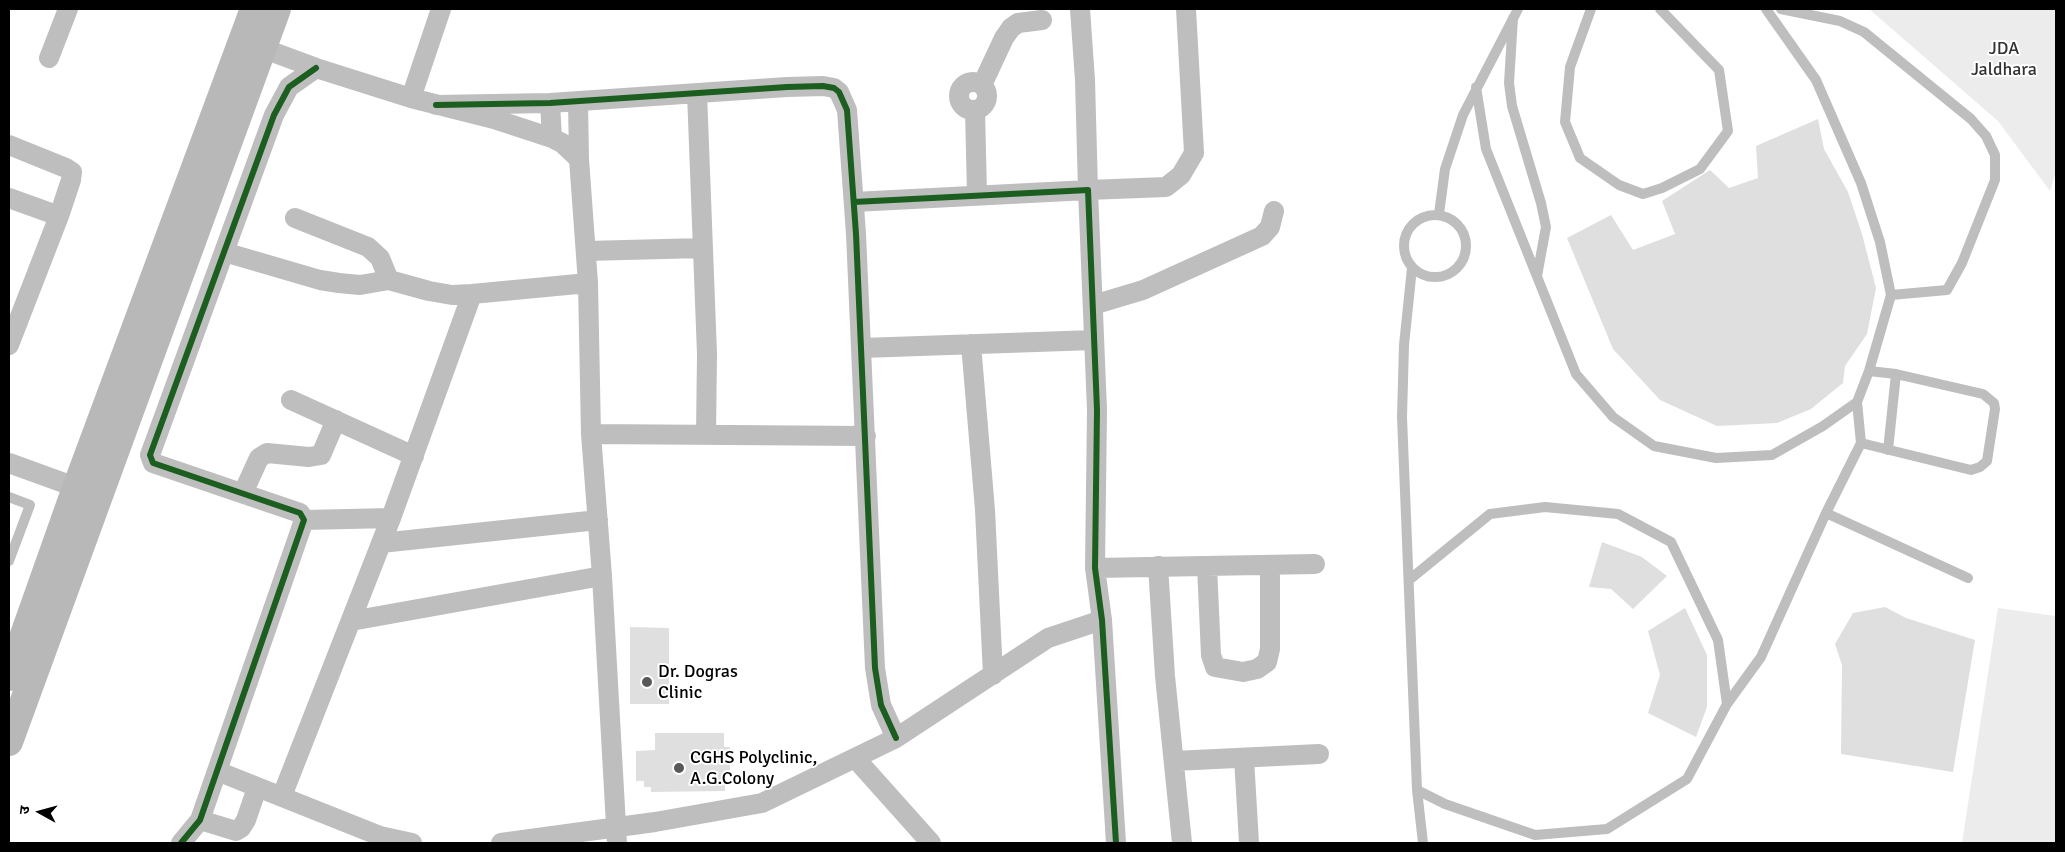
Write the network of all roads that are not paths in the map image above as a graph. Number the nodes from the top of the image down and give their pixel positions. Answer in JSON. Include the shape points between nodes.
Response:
{"nodes":[{"id":1,"x":68,"y":9,"type":"edge"},
{"id":2,"x":254,"y":9,"type":"edge"},
{"id":3,"x":277,"y":9,"type":"edge"},
{"id":4,"x":441,"y":9,"type":"edge"},
{"id":5,"x":1080,"y":9,"type":"edge"},
{"id":6,"x":1186,"y":9,"type":"edge"},
{"id":7,"x":1591,"y":9,"type":"edge"},
{"id":8,"x":1660,"y":9,"type":"edge"},
{"id":9,"x":1766,"y":9,"type":"edge"},
{"id":10,"x":1781,"y":9,"type":"edge"},
{"id":11,"x":1515,"y":13,"type":"edge"},
{"id":12,"x":1042,"y":20,"type":"dead end"},
{"id":13,"x":252,"y":45,"type":"junction"},
{"id":14,"x":49,"y":58,"type":"dead end"},
{"id":15,"x":316,"y":68,"type":"junction"},
{"id":16,"x":1476,"y":87,"type":"junction"},
{"id":17,"x":697,"y":93,"type":"junction"},
{"id":18,"x":411,"y":98,"type":"junction"},
{"id":19,"x":578,"y":101,"type":"junction"},
{"id":20,"x":550,"y":103,"type":"junction"},
{"id":21,"x":436,"y":105,"type":"junction"},
{"id":22,"x":552,"y":138,"type":"junction"},
{"id":23,"x":9,"y":145,"type":"edge"},
{"id":24,"x":580,"y":159,"type":"junction"},
{"id":25,"x":1088,"y":190,"type":"junction"},
{"id":26,"x":977,"y":195,"type":"junction"},
{"id":27,"x":9,"y":198,"type":"edge"},
{"id":28,"x":854,"y":202,"type":"junction"},
{"id":29,"x":1274,"y":211,"type":"dead end"},
{"id":30,"x":1439,"y":214,"type":"junction"},
{"id":31,"x":59,"y":216,"type":"junction"},
{"id":32,"x":295,"y":218,"type":"dead end"},
{"id":33,"x":703,"y":248,"type":"junction"},
{"id":34,"x":586,"y":251,"type":"junction"},
{"id":35,"x":224,"y":252,"type":"junction"},
{"id":36,"x":1412,"y":268,"type":"junction"},
{"id":37,"x":1537,"y":277,"type":"junction"},
{"id":38,"x":389,"y":280,"type":"junction"},
{"id":39,"x":588,"y":283,"type":"junction"},
{"id":40,"x":472,"y":294,"type":"junction"},
{"id":41,"x":1890,"y":295,"type":"junction"},
{"id":42,"x":1093,"y":305,"type":"junction"},
{"id":43,"x":15,"y":311,"type":"edge"},
{"id":44,"x":1094,"y":340,"type":"junction"},
{"id":45,"x":9,"y":344,"type":"edge"},
{"id":46,"x":971,"y":344,"type":"junction"},
{"id":47,"x":862,"y":348,"type":"junction"},
{"id":48,"x":1869,"y":372,"type":"junction"},
{"id":49,"x":1896,"y":374,"type":"junction"},
{"id":50,"x":291,"y":400,"type":"dead end"},
{"id":51,"x":1857,"y":402,"type":"junction"},
{"id":52,"x":336,"y":420,"type":"junction"},
{"id":53,"x":591,"y":434,"type":"junction"},
{"id":54,"x":706,"y":435,"type":"junction"},
{"id":55,"x":866,"y":436,"type":"junction"},
{"id":56,"x":1860,"y":443,"type":"junction"},
{"id":57,"x":1888,"y":450,"type":"junction"},
{"id":58,"x":414,"y":456,"type":"junction"},
{"id":59,"x":9,"y":463,"type":"edge"},
{"id":60,"x":87,"y":491,"type":"junction"},
{"id":61,"x":243,"y":493,"type":"junction"},
{"id":62,"x":9,"y":497,"type":"edge"},
{"id":63,"x":1826,"y":513,"type":"junction"},
{"id":64,"x":391,"y":518,"type":"junction"},
{"id":65,"x":304,"y":520,"type":"junction"},
{"id":66,"x":598,"y":520,"type":"junction"},
{"id":67,"x":381,"y":544,"type":"junction"},
{"id":68,"x":9,"y":561,"type":"edge"},
{"id":69,"x":1315,"y":564,"type":"dead end"},
{"id":70,"x":1270,"y":565,"type":"junction"},
{"id":71,"x":1158,"y":566,"type":"junction"},
{"id":72,"x":1207,"y":566,"type":"junction"},
{"id":73,"x":1095,"y":568,"type":"junction"},
{"id":74,"x":602,"y":576,"type":"junction"},
{"id":75,"x":1968,"y":578,"type":"dead end"},
{"id":76,"x":1409,"y":580,"type":"junction"},
{"id":77,"x":1102,"y":620,"type":"junction"},
{"id":78,"x":351,"y":621,"type":"junction"},
{"id":79,"x":992,"y":675,"type":"junction"},
{"id":80,"x":9,"y":676,"type":"edge"},
{"id":81,"x":1727,"y":704,"type":"junction"},
{"id":82,"x":896,"y":738,"type":"junction"},
{"id":83,"x":9,"y":742,"type":"edge"},
{"id":84,"x":1319,"y":754,"type":"dead end"},
{"id":85,"x":855,"y":758,"type":"junction"},
{"id":86,"x":1244,"y":758,"type":"junction"},
{"id":87,"x":1174,"y":761,"type":"junction"},
{"id":88,"x":217,"y":771,"type":"junction"},
{"id":89,"x":257,"y":788,"type":"junction"},
{"id":90,"x":1417,"y":790,"type":"junction"},
{"id":91,"x":282,"y":796,"type":"junction"},
{"id":92,"x":200,"y":820,"type":"junction"},
{"id":93,"x":617,"y":836,"type":"edge"},
{"id":94,"x":180,"y":843,"type":"edge"},
{"id":95,"x":412,"y":843,"type":"edge"},
{"id":96,"x":501,"y":843,"type":"edge"},
{"id":97,"x":931,"y":843,"type":"edge"},
{"id":98,"x":1116,"y":843,"type":"edge"},
{"id":99,"x":1182,"y":843,"type":"edge"},
{"id":100,"x":1249,"y":843,"type":"edge"},
{"id":101,"x":1423,"y":843,"type":"edge"}],
"edges":[{"from":1,"to":14,"type":"street"},
{"from":2,"to":13,"type":"street"},
{"from":3,"to":13,"type":"street"},
{"from":4,"to":18,"type":"street"},
{"from":5,"to":25,"type":"street"},
{"from":6,"to":25,"type":"street","via":[[1194,153],[1181,175],[1166,187]]},
{"from":7,"to":8,"type":"lane","via":[[1570,67],[1565,122],[1580,158],[1619,185],[1643,194],[1700,169],[1728,131],[1719,70]]},
{"from":9,"to":41,"type":"lane","via":[[1816,80],[1861,183],[1880,242]]},
{"from":10,"to":41,"type":"lane","via":[[1840,21],[1864,32],[1970,119],[1986,136],[1995,155],[1995,180],[1962,263],[1947,290]]},
{"from":11,"to":16,"type":"lane"},
{"from":11,"to":37,"type":"lane","via":[[1509,83],[1511,99],[1546,227]]},
{"from":12,"to":26,"type":"street","via":[[1018,23],[1011,28],[982,85],[987,98],[981,108],[975,110]]},
{"from":13,"to":15,"type":"street"},
{"from":13,"to":60,"type":"street"},
{"from":15,"to":18,"type":"street"},
{"from":15,"to":35,"type":"street","via":[[289,88],[274,115]]},
{"from":16,"to":30,"type":"lane","via":[[1463,115],[1446,170]]},
{"from":16,"to":37,"type":"lane","via":[[1486,149]]},
{"from":17,"to":19,"type":"street"},
{"from":17,"to":28,"type":"street","via":[[787,87],[834,88],[847,110]]},
{"from":17,"to":33,"type":"street"},
{"from":18,"to":21,"type":"street"},
{"from":19,"to":20,"type":"street"},
{"from":19,"to":24,"type":"street"},
{"from":20,"to":21,"type":"street"},
{"from":20,"to":22,"type":"street"},
{"from":21,"to":22,"type":"street"},
{"from":22,"to":24,"type":"street"},
{"from":23,"to":31,"type":"street","via":[[72,172]]},
{"from":24,"to":34,"type":"street"},
{"from":25,"to":26,"type":"street"},
{"from":25,"to":42,"type":"street"},
{"from":26,"to":28,"type":"street"},
{"from":27,"to":31,"type":"street"},
{"from":28,"to":47,"type":"street"},
{"from":29,"to":42,"type":"street","via":[[1270,227],[1262,236],[1143,290]]},
{"from":30,"to":36,"type":"lane","via":[[1423,217],[1410,227],[1404,248]]},
{"from":30,"to":36,"type":"lane","via":[[1453,220],[1463,231],[1467,240],[1464,260],[1458,269],[1440,277],[1425,276]]},
{"from":31,"to":43,"type":"street"},
{"from":32,"to":38,"type":"street","via":[[368,247],[380,258]]},
{"from":33,"to":34,"type":"street"},
{"from":33,"to":54,"type":"street"},
{"from":34,"to":39,"type":"street"},
{"from":35,"to":38,"type":"street","via":[[340,284]]},
{"from":35,"to":61,"type":"street","via":[[150,455],[153,463]]},
{"from":36,"to":76,"type":"lane","via":[[1404,345],[1402,417]]},
{"from":37,"to":51,"type":"lane","via":[[1576,374],[1613,417],[1654,446],[1716,458],[1772,455]]},
{"from":38,"to":40,"type":"street","via":[[429,292]]},
{"from":39,"to":40,"type":"street"},
{"from":39,"to":53,"type":"street"},
{"from":40,"to":58,"type":"street"},
{"from":41,"to":48,"type":"lane"},
{"from":42,"to":44,"type":"street"},
{"from":43,"to":45,"type":"street"},
{"from":44,"to":46,"type":"street"},
{"from":44,"to":73,"type":"street","via":[[1097,410]]},
{"from":46,"to":47,"type":"street"},
{"from":46,"to":79,"type":"street","via":[[985,510]]},
{"from":47,"to":55,"type":"street"},
{"from":48,"to":49,"type":"lane"},
{"from":48,"to":51,"type":"lane"},
{"from":49,"to":57,"type":"lane"},
{"from":49,"to":57,"type":"lane","via":[[1983,394],[1994,402],[1995,409],[1987,461],[1980,467],[1971,470]]},
{"from":50,"to":52,"type":"street"},
{"from":51,"to":56,"type":"lane"},
{"from":52,"to":58,"type":"street"},
{"from":52,"to":61,"type":"street","via":[[321,455],[267,453],[259,458]]},
{"from":53,"to":54,"type":"street"},
{"from":53,"to":66,"type":"street"},
{"from":54,"to":55,"type":"street"},
{"from":55,"to":82,"type":"street","via":[[875,668],[881,705]]},
{"from":56,"to":57,"type":"lane"},
{"from":56,"to":63,"type":"lane"},
{"from":58,"to":64,"type":"street"},
{"from":59,"to":60,"type":"street"},
{"from":60,"to":80,"type":"street"},
{"from":60,"to":83,"type":"street"},
{"from":61,"to":65,"type":"street","via":[[300,513]]},
{"from":62,"to":68,"type":"lane","via":[[30,505]]},
{"from":63,"to":75,"type":"lane"},
{"from":63,"to":81,"type":"lane","via":[[1761,656]]},
{"from":64,"to":65,"type":"street"},
{"from":64,"to":67,"type":"street"},
{"from":65,"to":88,"type":"street"},
{"from":66,"to":67,"type":"street"},
{"from":66,"to":74,"type":"street"},
{"from":67,"to":78,"type":"street"},
{"from":69,"to":70,"type":"street"},
{"from":70,"to":72,"type":"street"},
{"from":70,"to":72,"type":"street","via":[[1270,650],[1267,662],[1257,669],[1243,672],[1215,667]]},
{"from":71,"to":72,"type":"street"},
{"from":71,"to":73,"type":"street"},
{"from":71,"to":87,"type":"street"},
{"from":73,"to":77,"type":"street"},
{"from":74,"to":78,"type":"street"},
{"from":74,"to":93,"type":"street"},
{"from":76,"to":81,"type":"lane","via":[[1490,514],[1545,507],[1618,514],[1671,542],[1718,640]]},
{"from":76,"to":90,"type":"lane"},
{"from":77,"to":79,"type":"street","via":[[1048,638]]},
{"from":77,"to":98,"type":"street"},
{"from":78,"to":91,"type":"street"},
{"from":79,"to":82,"type":"street"},
{"from":81,"to":90,"type":"lane","via":[[1688,779],[1607,829],[1534,835],[1445,804]]},
{"from":82,"to":85,"type":"street"},
{"from":84,"to":86,"type":"street"},
{"from":85,"to":93,"type":"street","via":[[762,803]]},
{"from":85,"to":97,"type":"street"},
{"from":86,"to":87,"type":"street"},
{"from":86,"to":100,"type":"street"},
{"from":87,"to":99,"type":"street"},
{"from":88,"to":89,"type":"street"},
{"from":88,"to":92,"type":"street"},
{"from":89,"to":91,"type":"street"},
{"from":89,"to":92,"type":"street","via":[[246,820],[236,831]]},
{"from":90,"to":101,"type":"lane"},
{"from":91,"to":95,"type":"street","via":[[380,836]]},
{"from":92,"to":94,"type":"street"},
{"from":93,"to":96,"type":"street"}]}
